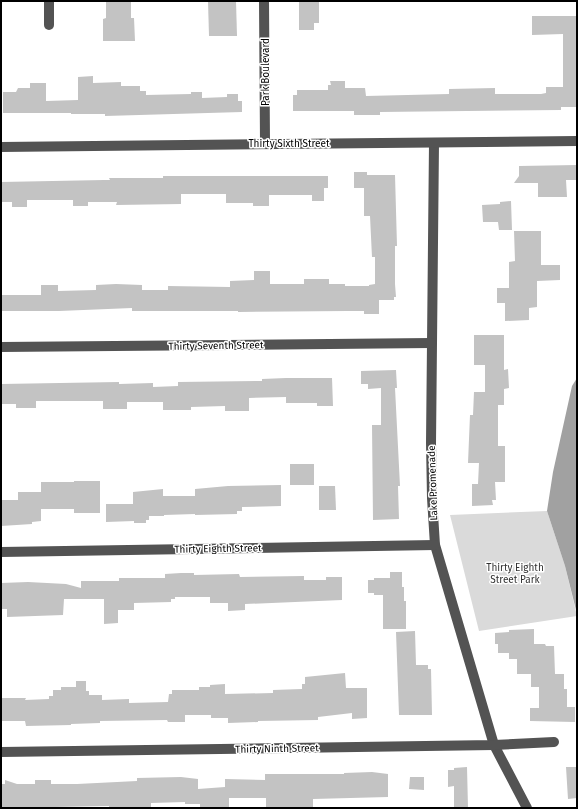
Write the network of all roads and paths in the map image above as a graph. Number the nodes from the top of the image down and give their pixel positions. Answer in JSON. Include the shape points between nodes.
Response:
{"nodes":[{"id":1,"x":49,"y":1,"type":"edge"},
{"id":2,"x":264,"y":1,"type":"edge"},
{"id":3,"x":49,"y":25,"type":"dead end"},
{"id":4,"x":577,"y":141,"type":"edge"},
{"id":5,"x":434,"y":142,"type":"junction"},
{"id":6,"x":266,"y":143,"type":"junction"},
{"id":7,"x":1,"y":147,"type":"edge"},
{"id":8,"x":431,"y":343,"type":"junction"},
{"id":9,"x":1,"y":347,"type":"edge"},
{"id":10,"x":435,"y":545,"type":"junction"},
{"id":11,"x":1,"y":552,"type":"edge"},
{"id":12,"x":554,"y":742,"type":"dead end"},
{"id":13,"x":494,"y":745,"type":"junction"},
{"id":14,"x":1,"y":752,"type":"edge"},
{"id":15,"x":527,"y":808,"type":"edge"}],
"edges":[{"from":1,"to":3,"type":"street"},
{"from":2,"to":6,"type":"street","name":"Park Boulevard"},
{"from":4,"to":5,"type":"street","name":"Thirty Sixth Street"},
{"from":5,"to":6,"type":"street","name":"Thirty Sixth Street"},
{"from":5,"to":8,"type":"street","name":"Lake Promenade"},
{"from":6,"to":7,"type":"street","name":"Thirty Sixth Street"},
{"from":8,"to":9,"type":"street","name":"Thirty Seventh Street"},
{"from":8,"to":10,"type":"street","name":"Lake Promenade","via":[[432,498]]},
{"from":10,"to":11,"type":"street","name":"Thirty Eighth Street"},
{"from":10,"to":13,"type":"street","name":"Lake Promenade"},
{"from":12,"to":13,"type":"street","name":"Thirty Ninth Street"},
{"from":13,"to":14,"type":"street","name":"Thirty Ninth Street"},
{"from":13,"to":15,"type":"street","name":"Lake Promenade"}]}
